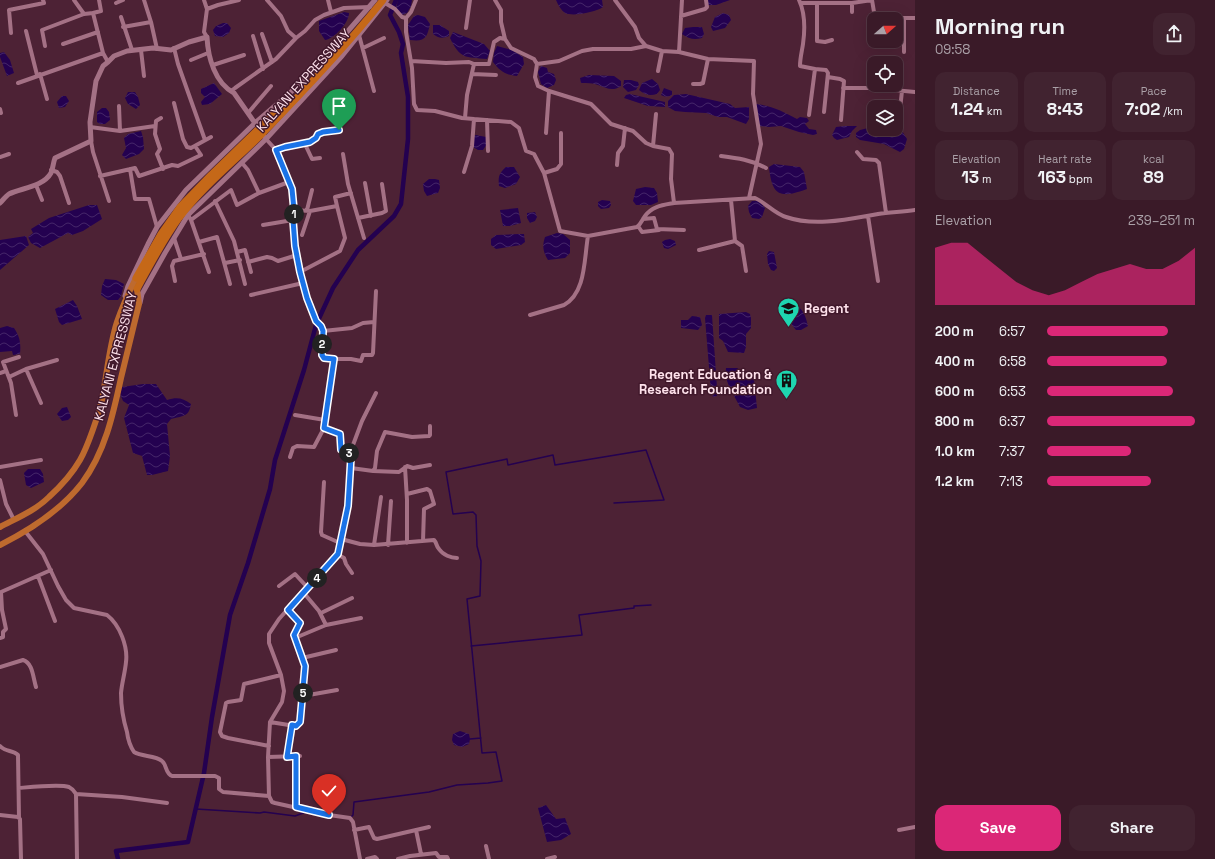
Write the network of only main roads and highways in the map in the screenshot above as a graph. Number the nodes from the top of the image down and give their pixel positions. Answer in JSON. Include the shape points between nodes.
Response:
{"nodes":[{"id":1,"x":384,"y":1,"type":"edge"},
{"id":2,"x":136,"y":278,"type":"joint"},
{"id":3,"x":137,"y":289,"type":"joint"},
{"id":4,"x":0,"y":527,"type":"edge"},
{"id":5,"x":0,"y":545,"type":"edge"}],
"edges":[{"from":1,"to":2,"type":"highway","name":"KALYANI EXPRESSWAY","via":[[298,92],[180,207]]},
{"from":1,"to":3,"type":"highway","name":"KALYANI EXPRESSWAY","via":[[257,138],[197,196],[161,244]]},
{"from":2,"to":4,"type":"highway","name":"KALYANI EXPRESSWAY","via":[[124,301],[117,323],[102,400],[81,459],[49,498]]},
{"from":3,"to":5,"type":"highway","name":"KALYANI EXPRESSWAY","via":[[140,304],[115,404],[103,445],[91,469],[60,506]]}]}
